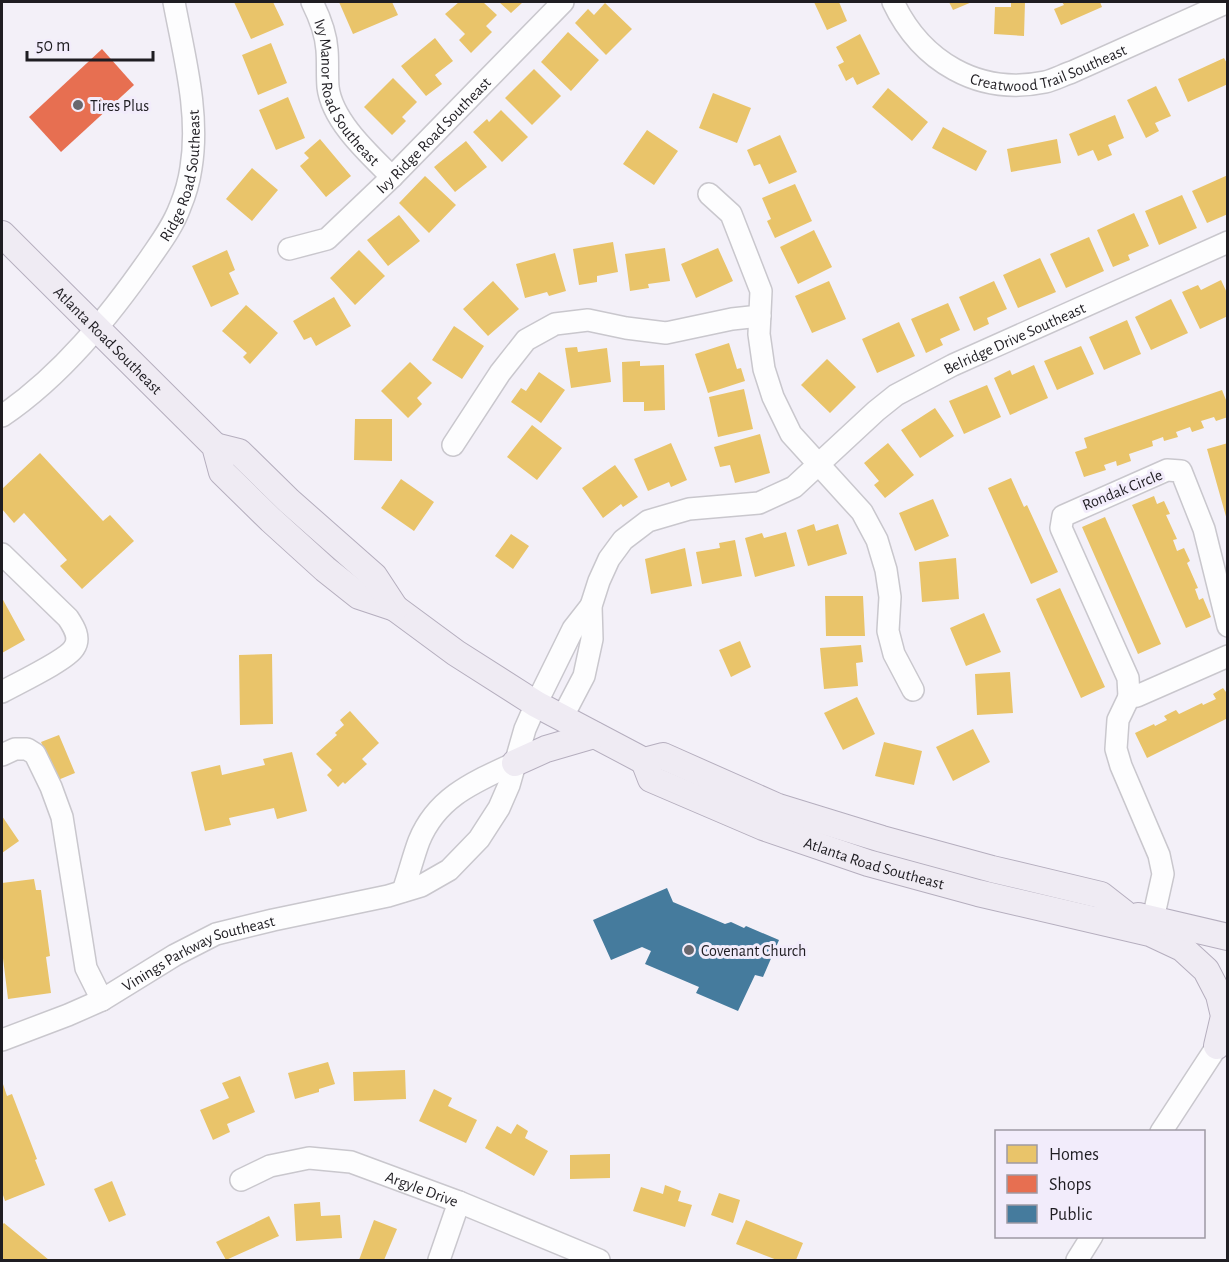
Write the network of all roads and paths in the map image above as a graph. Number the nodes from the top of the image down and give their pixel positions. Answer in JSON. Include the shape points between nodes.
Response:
{"nodes":[{"id":1,"x":174,"y":2,"type":"edge"},
{"id":2,"x":312,"y":2,"type":"edge"},
{"id":3,"x":563,"y":2,"type":"edge"},
{"id":4,"x":893,"y":2,"type":"edge"},
{"id":5,"x":1227,"y":2,"type":"edge"},
{"id":6,"x":392,"y":177,"type":"junction"},
{"id":7,"x":709,"y":194,"type":"dead end"},
{"id":8,"x":2,"y":234,"type":"edge"},
{"id":9,"x":1227,"y":242,"type":"edge"},
{"id":10,"x":289,"y":249,"type":"dead end"},
{"id":11,"x":760,"y":316,"type":"junction"},
{"id":12,"x":96,"y":328,"type":"junction"},
{"id":13,"x":2,"y":416,"type":"edge"},
{"id":14,"x":453,"y":445,"type":"dead end"},
{"id":15,"x":820,"y":465,"type":"junction"},
{"id":16,"x":2,"y":554,"type":"edge"},
{"id":17,"x":591,"y":606,"type":"junction"},
{"id":18,"x":1227,"y":626,"type":"edge"},
{"id":19,"x":1227,"y":656,"type":"edge"},
{"id":20,"x":913,"y":690,"type":"dead end"},
{"id":21,"x":2,"y":692,"type":"edge"},
{"id":22,"x":1129,"y":697,"type":"junction"},
{"id":23,"x":536,"y":704,"type":"junction"},
{"id":24,"x":562,"y":718,"type":"junction"},
{"id":25,"x":594,"y":735,"type":"junction"},
{"id":26,"x":2,"y":755,"type":"edge"},
{"id":27,"x":644,"y":761,"type":"junction"},
{"id":28,"x":515,"y":763,"type":"junction"},
{"id":29,"x":403,"y":891,"type":"junction"},
{"id":30,"x":1124,"y":913,"type":"junction"},
{"id":31,"x":1153,"y":919,"type":"junction"},
{"id":32,"x":1091,"y":920,"type":"junction"},
{"id":33,"x":1227,"y":937,"type":"edge"},
{"id":34,"x":102,"y":1000,"type":"junction"},
{"id":35,"x":1222,"y":1038,"type":"edge"},
{"id":36,"x":2,"y":1040,"type":"edge"},
{"id":37,"x":1162,"y":1130,"type":"edge"},
{"id":38,"x":241,"y":1180,"type":"dead end"},
{"id":39,"x":459,"y":1202,"type":"junction"},
{"id":40,"x":1091,"y":1238,"type":"edge"},
{"id":41,"x":1081,"y":1259,"type":"edge"},
{"id":42,"x":440,"y":1260,"type":"edge"},
{"id":43,"x":599,"y":1260,"type":"edge"}],
"edges":[{"from":1,"to":12,"type":"street","name":"Ridge Road Southeast","via":[[193,121],[188,185],[167,232]]},
{"from":2,"to":6,"type":"street","name":"Ivy Manor Road Southeast","via":[[327,47],[328,90],[338,113],[353,137]]},
{"from":3,"to":6,"type":"street","name":"Ivy Ridge Road Southeast"},
{"from":4,"to":5,"type":"street","name":"Creatwood Trail Southeast","via":[[902,21],[940,61],[966,76],[1016,85],[1045,82],[1072,72]]},
{"from":6,"to":10,"type":"street","name":"Ivy Ridge Road Southeast","via":[[327,239]]},
{"from":7,"to":11,"type":"street","via":[[731,214],[761,291]]},
{"from":8,"to":12,"type":"main road","name":"Atlanta Road Southeast"},
{"from":9,"to":15,"type":"street","name":"Belridge Drive Southeast","via":[[896,394]]},
{"from":11,"to":14,"type":"street","via":[[666,333],[588,320],[555,324],[526,340]]},
{"from":11,"to":15,"type":"street","via":[[764,369],[773,397],[791,434]]},
{"from":12,"to":13,"type":"street","name":"Ridge Road Southeast","via":[[71,357]]},
{"from":12,"to":23,"type":"main road","name":"Atlanta Road Southeast","via":[[215,446],[222,472],[299,546],[359,596],[395,608]]},
{"from":15,"to":17,"type":"street","name":"Belridge Drive Southeast","via":[[794,487],[759,503],[689,509],[648,521],[623,540],[609,559]]},
{"from":15,"to":20,"type":"street","via":[[862,512],[878,540],[890,597],[888,631],[894,654]]},
{"from":16,"to":21,"type":"street","via":[[68,618],[78,638],[74,649],[62,658]]},
{"from":17,"to":23,"type":"street","name":"Belridge Drive Southeast","via":[[573,629]]},
{"from":17,"to":24,"type":"street","name":"Belridge Drive Southeast","via":[[592,639],[584,676]]},
{"from":18,"to":22,"type":"street","name":"Rondak Circle","via":[[1204,529],[1181,471],[1167,471],[1063,516],[1061,528],[1128,678]]},
{"from":19,"to":22,"type":"street"},
{"from":22,"to":31,"type":"street","via":[[1118,720],[1116,749],[1159,855],[1163,874]]},
{"from":23,"to":24,"type":"main road","name":"Atlanta Road Southeast"},
{"from":23,"to":28,"type":"street","name":"Vinings Parkway Southeast"},
{"from":24,"to":25,"type":"main road","name":"Atlanta Road Southeast"},
{"from":25,"to":27,"type":"main road","name":"Atlanta Road Southeast"},
{"from":25,"to":28,"type":"main road"},
{"from":26,"to":34,"type":"street","via":[[15,749],[35,754],[51,787],[62,817],[86,968]]},
{"from":27,"to":30,"type":"main road","name":"Atlanta Road Southeast","via":[[663,756],[778,807],[992,869],[1101,895]]},
{"from":27,"to":32,"type":"main road","name":"Atlanta Road Southeast","via":[[651,779],[784,835],[868,863]]},
{"from":28,"to":29,"type":"street","name":"Vinings Parkway Southeast","via":[[499,808],[470,850],[435,879]]},
{"from":28,"to":29,"type":"street","via":[[458,792],[441,806],[419,842]]},
{"from":29,"to":34,"type":"street","name":"Vinings Parkway Southeast","via":[[216,934]]},
{"from":30,"to":31,"type":"main road","name":"Atlanta Road Southeast"},
{"from":30,"to":32,"type":"main road","name":"Atlanta Road Southeast"},
{"from":31,"to":33,"type":"main road","name":"Atlanta Road Southeast"},
{"from":32,"to":35,"type":"main road","via":[[1150,933],[1182,948],[1206,970],[1219,995],[1224,1016]]},
{"from":34,"to":36,"type":"street","name":"Vinings Parkway Southeast"},
{"from":35,"to":37,"type":"street"},
{"from":38,"to":39,"type":"street","name":"Argyle Drive","via":[[270,1166],[309,1158],[351,1162]]},
{"from":39,"to":42,"type":"street"},
{"from":39,"to":43,"type":"street","name":"Argyle Drive"},
{"from":40,"to":41,"type":"street"}]}
